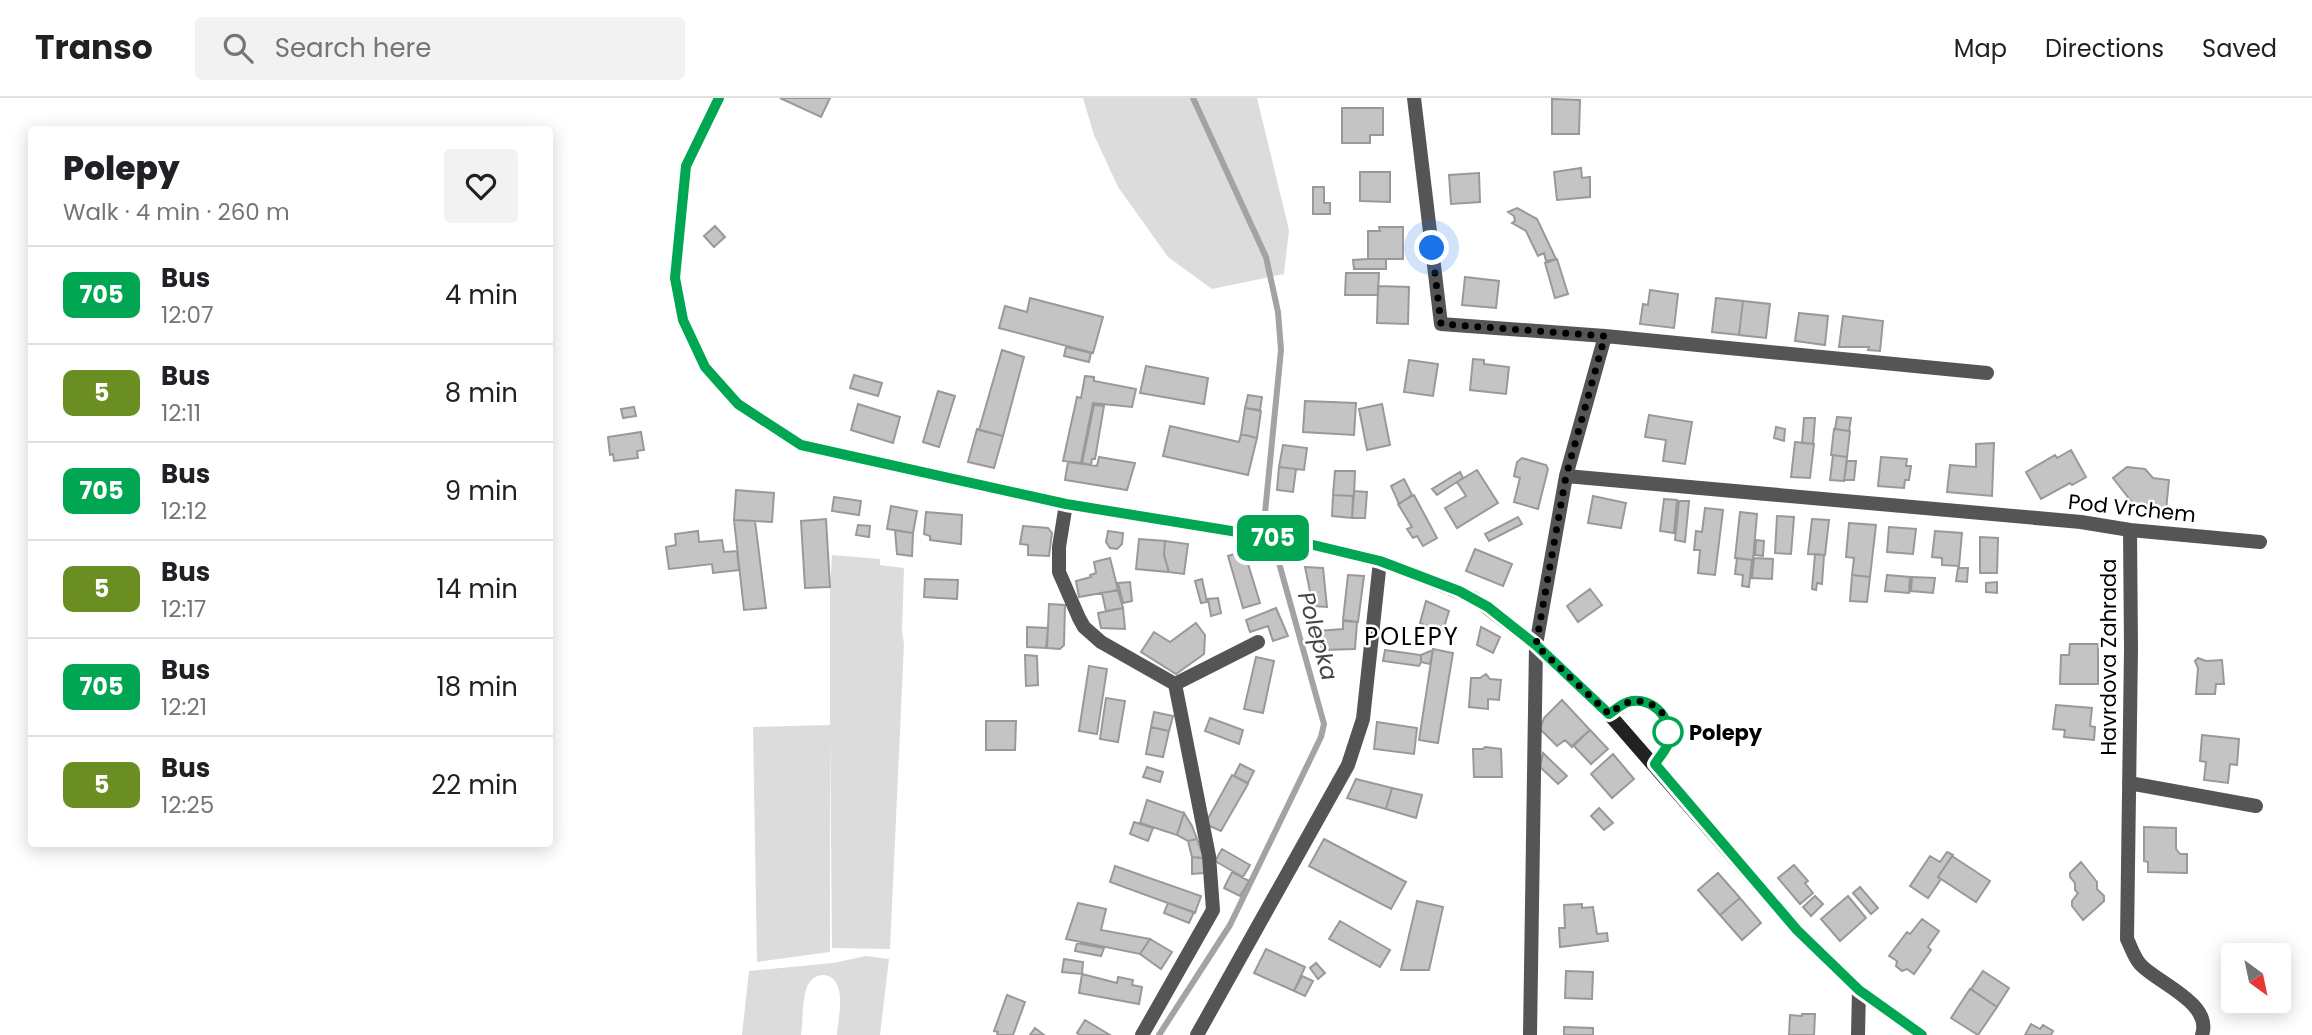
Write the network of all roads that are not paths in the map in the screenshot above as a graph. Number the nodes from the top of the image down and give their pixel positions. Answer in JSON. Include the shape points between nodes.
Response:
{"nodes":[{"id":1,"x":719,"y":98,"type":"edge"},
{"id":2,"x":1414,"y":98,"type":"edge"},
{"id":3,"x":1605,"y":336,"type":"junction"},
{"id":4,"x":1987,"y":373,"type":"dead end"},
{"id":5,"x":1566,"y":476,"type":"junction"},
{"id":6,"x":1066,"y":504,"type":"junction"},
{"id":7,"x":2130,"y":530,"type":"junction"},
{"id":8,"x":2260,"y":542,"type":"dead end"},
{"id":9,"x":1380,"y":561,"type":"junction"},
{"id":10,"x":1258,"y":642,"type":"dead end"},
{"id":11,"x":1536,"y":645,"type":"junction"},
{"id":12,"x":1175,"y":684,"type":"junction"},
{"id":13,"x":1609,"y":714,"type":"junction"},
{"id":14,"x":1655,"y":764,"type":"junction"},
{"id":15,"x":2129,"y":783,"type":"junction"},
{"id":16,"x":2256,"y":806,"type":"dead end"},
{"id":17,"x":1859,"y":990,"type":"junction"},
{"id":18,"x":1142,"y":1035,"type":"edge"},
{"id":19,"x":1198,"y":1035,"type":"edge"},
{"id":20,"x":1530,"y":1035,"type":"edge"},
{"id":21,"x":1858,"y":1035,"type":"edge"},
{"id":22,"x":1922,"y":1035,"type":"edge"},
{"id":23,"x":2202,"y":1035,"type":"edge"}],
"edges":[{"from":1,"to":6,"type":"street","via":[[686,166],[675,278],[683,320],[705,367],[738,404],[801,445]]},
{"from":2,"to":3,"type":"street","via":[[1441,324]]},
{"from":3,"to":4,"type":"street"},
{"from":3,"to":5,"type":"street"},
{"from":5,"to":7,"type":"street","name":"Pod Vrchem"},
{"from":5,"to":11,"type":"street"},
{"from":6,"to":9,"type":"street","via":[[1305,543]]},
{"from":6,"to":12,"type":"street","via":[[1059,572],[1079,618],[1101,642]]},
{"from":7,"to":8,"type":"street","name":"Pod Vrchem"},
{"from":7,"to":15,"type":"street","name":"Havrdova Zahrada"},
{"from":9,"to":11,"type":"street","via":[[1474,598]]},
{"from":9,"to":19,"type":"street","via":[[1363,719],[1348,765]]},
{"from":10,"to":12,"type":"street"},
{"from":11,"to":13,"type":"street"},
{"from":11,"to":20,"type":"street"},
{"from":12,"to":18,"type":"street","via":[[1209,856],[1213,910]]},
{"from":13,"to":14,"type":"street"},
{"from":13,"to":14,"type":"street","via":[[1627,702],[1647,701],[1661,711],[1669,727],[1667,746]]},
{"from":14,"to":17,"type":"street","via":[[1797,930]]},
{"from":15,"to":16,"type":"street","name":"Havrdova Zahrada"},
{"from":15,"to":23,"type":"street","name":"Havrdova Zahrada","via":[[2126,939],[2139,963],[2197,1007]]},
{"from":17,"to":21,"type":"street"},
{"from":17,"to":22,"type":"street"}]}
